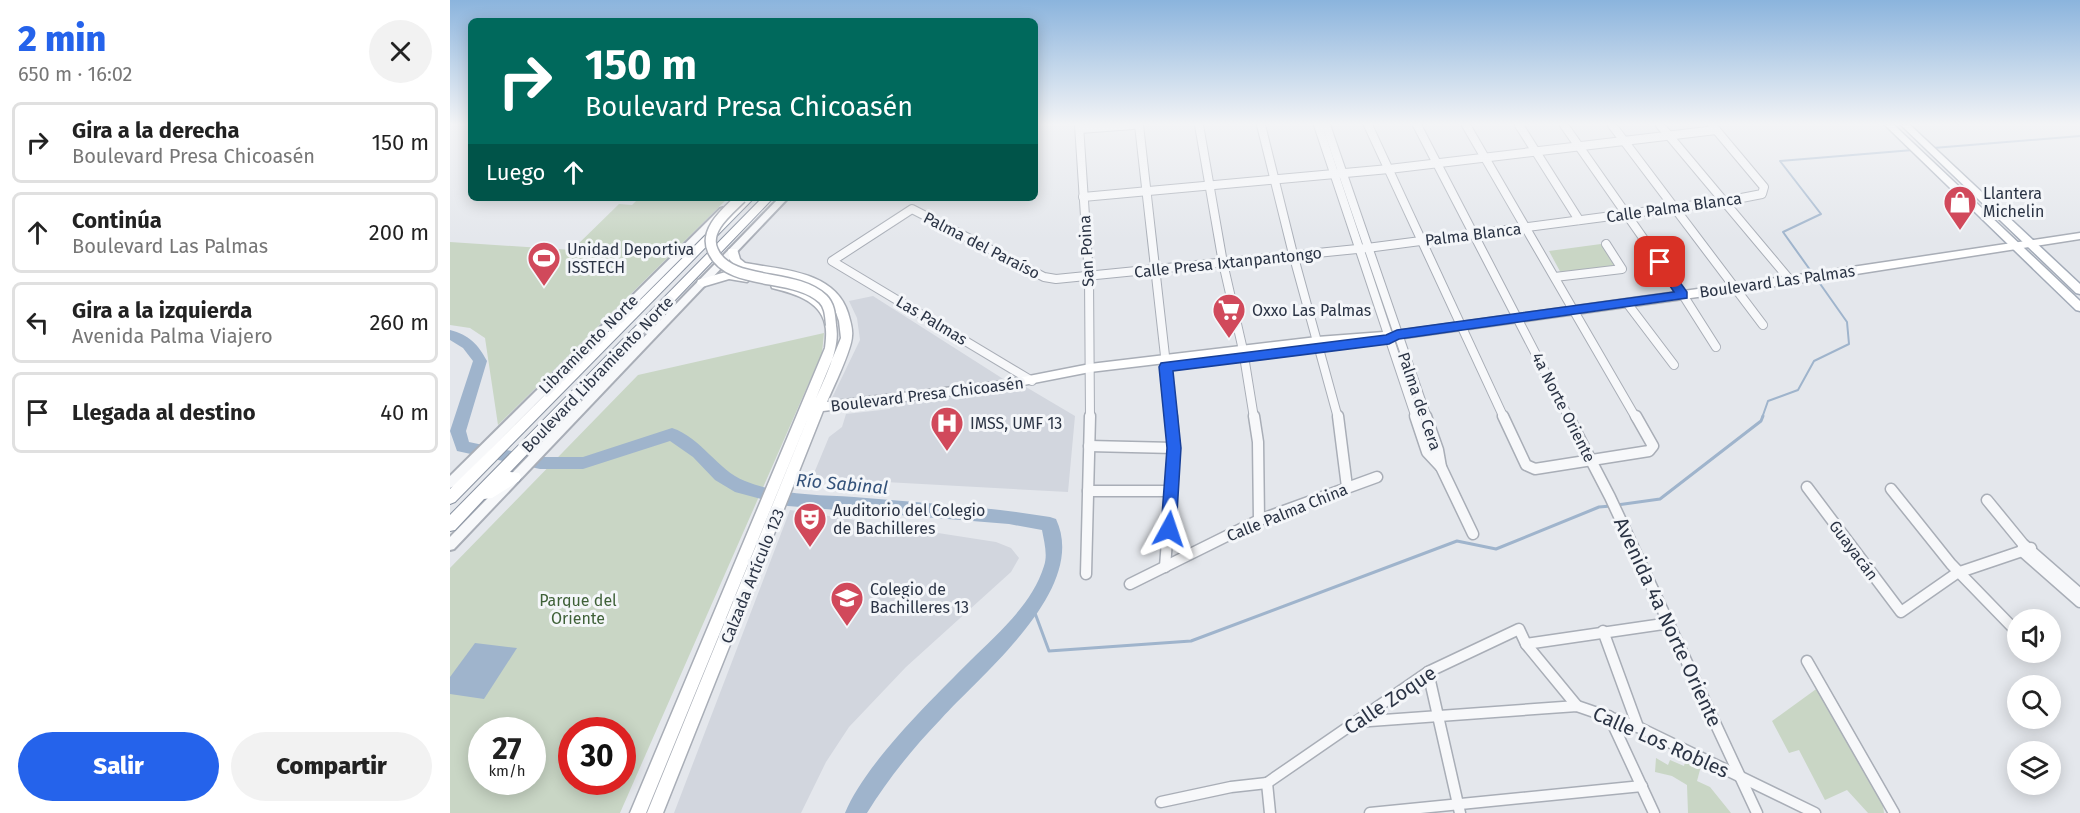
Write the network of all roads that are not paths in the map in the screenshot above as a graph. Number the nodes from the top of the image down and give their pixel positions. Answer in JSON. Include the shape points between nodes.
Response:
{"nodes":[{"id":1,"x":1081,"y":163,"type":"edge"},
{"id":2,"x":1144,"y":163,"type":"edge"},
{"id":3,"x":1206,"y":163,"type":"edge"},
{"id":4,"x":1270,"y":163,"type":"edge"},
{"id":5,"x":1334,"y":163,"type":"edge"},
{"id":6,"x":1336,"y":163,"type":"edge"},
{"id":7,"x":1386,"y":163,"type":"edge"},
{"id":8,"x":1437,"y":163,"type":"joint"},
{"id":9,"x":1489,"y":163,"type":"edge"},
{"id":10,"x":1543,"y":163,"type":"edge"},
{"id":11,"x":1590,"y":163,"type":"edge"},
{"id":12,"x":1641,"y":163,"type":"edge"},
{"id":13,"x":1693,"y":163,"type":"edge"},
{"id":14,"x":1744,"y":163,"type":"edge"},
{"id":15,"x":1928,"y":163,"type":"edge"},
{"id":16,"x":1945,"y":163,"type":"edge"},
{"id":17,"x":1389,"y":170,"type":"junction"},
{"id":18,"x":1339,"y":174,"type":"junction"},
{"id":19,"x":1275,"y":181,"type":"junction"},
{"id":20,"x":1210,"y":186,"type":"junction"},
{"id":21,"x":1148,"y":192,"type":"junction"},
{"id":22,"x":1083,"y":197,"type":"junction"},
{"id":23,"x":733,"y":201,"type":"edge"},
{"id":24,"x":738,"y":201,"type":"edge"},
{"id":25,"x":746,"y":201,"type":"edge"},
{"id":26,"x":765,"y":201,"type":"edge"},
{"id":27,"x":781,"y":201,"type":"edge"},
{"id":28,"x":1726,"y":201,"type":"junction"},
{"id":29,"x":1674,"y":207,"type":"junction"},
{"id":30,"x":912,"y":209,"type":"joint"},
{"id":31,"x":1625,"y":213,"type":"junction"},
{"id":32,"x":1579,"y":220,"type":"junction"},
{"id":33,"x":1525,"y":227,"type":"junction"},
{"id":34,"x":1474,"y":233,"type":"junction"},
{"id":35,"x":2080,"y":236,"type":"edge"},
{"id":36,"x":1422,"y":240,"type":"junction"},
{"id":37,"x":2030,"y":243,"type":"junction"},
{"id":38,"x":1606,"y":244,"type":"dead end"},
{"id":39,"x":2015,"y":245,"type":"junction"},
{"id":40,"x":1363,"y":248,"type":"junction"},
{"id":41,"x":733,"y":251,"type":"junction"},
{"id":42,"x":1293,"y":254,"type":"junction"},
{"id":43,"x":832,"y":261,"type":"joint"},
{"id":44,"x":1223,"y":263,"type":"junction"},
{"id":45,"x":1156,"y":269,"type":"junction"},
{"id":46,"x":1089,"y":277,"type":"junction"},
{"id":47,"x":1555,"y":277,"type":"junction"},
{"id":48,"x":1790,"y":280,"type":"junction"},
{"id":49,"x":702,"y":283,"type":"junction"},
{"id":50,"x":1734,"y":288,"type":"junction"},
{"id":51,"x":2080,"y":290,"type":"edge"},
{"id":52,"x":1683,"y":295,"type":"junction"},
{"id":53,"x":1627,"y":303,"type":"junction"},
{"id":54,"x":2080,"y":307,"type":"edge"},
{"id":55,"x":1574,"y":310,"type":"junction"},
{"id":56,"x":1518,"y":318,"type":"junction"},
{"id":57,"x":831,"y":325,"type":"junction"},
{"id":58,"x":1763,"y":325,"type":"dead end"},
{"id":59,"x":1460,"y":326,"type":"junction"},
{"id":60,"x":1391,"y":336,"type":"junction"},
{"id":61,"x":1318,"y":345,"type":"junction"},
{"id":62,"x":1716,"y":347,"type":"dead end"},
{"id":63,"x":1243,"y":353,"type":"junction"},
{"id":64,"x":1166,"y":363,"type":"junction"},
{"id":65,"x":1674,"y":365,"type":"dead end"},
{"id":66,"x":1090,"y":372,"type":"junction"},
{"id":67,"x":1032,"y":381,"type":"junction"},
{"id":68,"x":820,"y":408,"type":"junction"},
{"id":69,"x":805,"y":409,"type":"junction"},
{"id":70,"x":507,"y":431,"type":"junction"},
{"id":71,"x":1089,"y":446,"type":"junction"},
{"id":72,"x":1174,"y":448,"type":"junction"},
{"id":73,"x":1590,"y":459,"type":"junction"},
{"id":74,"x":469,"y":469,"type":"junction"},
{"id":75,"x":516,"y":475,"type":"junction"},
{"id":76,"x":450,"y":477,"type":"edge"},
{"id":77,"x":1377,"y":477,"type":"dead end"},
{"id":78,"x":450,"y":483,"type":"edge"},
{"id":79,"x":1347,"y":487,"type":"junction"},
{"id":80,"x":1807,"y":487,"type":"dead end"},
{"id":81,"x":1891,"y":489,"type":"dead end"},
{"id":82,"x":1088,"y":491,"type":"junction"},
{"id":83,"x":1172,"y":491,"type":"junction"},
{"id":84,"x":1610,"y":497,"type":"joint"},
{"id":85,"x":450,"y":498,"type":"edge"},
{"id":86,"x":1987,"y":500,"type":"dead end"},
{"id":87,"x":470,"y":504,"type":"junction"},
{"id":88,"x":769,"y":516,"type":"junction"},
{"id":89,"x":1259,"y":520,"type":"junction"},
{"id":90,"x":450,"y":525,"type":"edge"},
{"id":91,"x":1473,"y":534,"type":"dead end"},
{"id":92,"x":450,"y":545,"type":"edge"},
{"id":93,"x":2025,"y":547,"type":"junction"},
{"id":94,"x":1165,"y":567,"type":"junction"},
{"id":95,"x":1957,"y":573,"type":"junction"},
{"id":96,"x":1086,"y":574,"type":"dead end"},
{"id":97,"x":1131,"y":584,"type":"dead end"},
{"id":98,"x":2080,"y":594,"type":"edge"},
{"id":99,"x":2080,"y":602,"type":"edge"},
{"id":100,"x":2007,"y":622,"type":"edge"},
{"id":101,"x":1670,"y":623,"type":"junction"},
{"id":102,"x":1604,"y":631,"type":"junction"},
{"id":103,"x":1526,"y":644,"type":"junction"},
{"id":104,"x":1807,"y":661,"type":"dead end"},
{"id":105,"x":1428,"y":672,"type":"junction"},
{"id":106,"x":1577,"y":706,"type":"junction"},
{"id":107,"x":1439,"y":716,"type":"junction"},
{"id":108,"x":1609,"y":716,"type":"junction"},
{"id":109,"x":1356,"y":722,"type":"junction"},
{"id":110,"x":1638,"y":727,"type":"junction"},
{"id":111,"x":1739,"y":775,"type":"junction"},
{"id":112,"x":1267,"y":783,"type":"junction"},
{"id":113,"x":1642,"y":786,"type":"junction"},
{"id":114,"x":1161,"y":802,"type":"dead end"},
{"id":115,"x":1458,"y":808,"type":"edge"},
{"id":116,"x":638,"y":813,"type":"edge"},
{"id":117,"x":655,"y":813,"type":"edge"},
{"id":118,"x":1270,"y":813,"type":"edge"},
{"id":119,"x":1370,"y":813,"type":"edge"},
{"id":120,"x":1654,"y":813,"type":"edge"},
{"id":121,"x":1757,"y":813,"type":"edge"},
{"id":122,"x":1815,"y":813,"type":"edge"},
{"id":123,"x":1894,"y":813,"type":"edge"}],
"edges":[{"from":1,"to":22,"type":"street","name":"San Poina"},
{"from":2,"to":21,"type":"street"},
{"from":3,"to":20,"type":"street"},
{"from":4,"to":19,"type":"street"},
{"from":5,"to":18,"type":"street","name":"Palma de Cera"},
{"from":6,"to":18,"type":"street","name":"Palma de Cera"},
{"from":7,"to":17,"type":"street"},
{"from":8,"to":17,"type":"street"},
{"from":8,"to":34,"type":"street"},
{"from":9,"to":33,"type":"street"},
{"from":10,"to":32,"type":"street"},
{"from":11,"to":31,"type":"street"},
{"from":12,"to":29,"type":"street"},
{"from":13,"to":28,"type":"street"},
{"from":14,"to":28,"type":"street","name":"Calle Palma Blanca","via":[[1764,187],[1762,194]]},
{"from":15,"to":39,"type":"main road"},
{"from":16,"to":37,"type":"main road"},
{"from":17,"to":18,"type":"street"},
{"from":17,"to":36,"type":"street"},
{"from":18,"to":19,"type":"street"},
{"from":18,"to":40,"type":"street","name":"Palma de Cera"},
{"from":19,"to":20,"type":"street"},
{"from":19,"to":42,"type":"street"},
{"from":20,"to":21,"type":"street"},
{"from":20,"to":44,"type":"street"},
{"from":21,"to":22,"type":"street"},
{"from":21,"to":45,"type":"street"},
{"from":22,"to":46,"type":"street","name":"San Poina"},
{"from":23,"to":70,"type":"street","name":"Libramiento Norte"},
{"from":24,"to":57,"type":"main road","bridge":true,"via":[[712,231],[716,258],[735,270],[812,290],[828,306]]},
{"from":25,"to":70,"type":"highway","name":"Boulevard Libramiento Norte","via":[[530,417]]},
{"from":26,"to":87,"type":"highway","name":"Boulevard Libramiento Norte"},
{"from":27,"to":41,"type":"street"},
{"from":28,"to":29,"type":"street","name":"Calle Palma Blanca"},
{"from":28,"to":48,"type":"street"},
{"from":29,"to":31,"type":"street","name":"Calle Palma Blanca"},
{"from":29,"to":50,"type":"street"},
{"from":30,"to":43,"type":"street"},
{"from":30,"to":46,"type":"street","name":"Palma del Paraíso","via":[[1044,277]]},
{"from":31,"to":32,"type":"street","name":"Calle Palma Blanca"},
{"from":31,"to":52,"type":"street"},
{"from":32,"to":33,"type":"street","name":"Palma Blanca"},
{"from":33,"to":34,"type":"street","name":"Palma Blanca"},
{"from":33,"to":47,"type":"street"},
{"from":34,"to":36,"type":"street","name":"Palma Blanca"},
{"from":34,"to":56,"type":"street"},
{"from":35,"to":37,"type":"main road","name":"Boulevard Las Palmas"},
{"from":36,"to":40,"type":"street","name":"Palma Blanca"},
{"from":36,"to":59,"type":"street"},
{"from":37,"to":39,"type":"main road","name":"Boulevard Las Palmas"},
{"from":37,"to":51,"type":"main road"},
{"from":38,"to":47,"type":"street","via":[[1622,269]]},
{"from":39,"to":48,"type":"main road","name":"Boulevard Las Palmas"},
{"from":39,"to":54,"type":"main road"},
{"from":40,"to":42,"type":"street","name":"Calle Presa Ixtanpantongo"},
{"from":40,"to":60,"type":"street","name":"Palma de Cera"},
{"from":41,"to":49,"type":"street"},
{"from":41,"to":68,"type":"main road","name":"Calzada Artículo 123","via":[[742,266],[805,279],[820,286],[832,293],[841,309],[846,345]]},
{"from":42,"to":44,"type":"street","name":"Calle Presa Ixtanpantongo"},
{"from":42,"to":61,"type":"street"},
{"from":43,"to":67,"type":"street","name":"Las Palmas"},
{"from":44,"to":45,"type":"street","name":"Calle Presa Ixtanpantongo"},
{"from":44,"to":63,"type":"street"},
{"from":45,"to":46,"type":"street","name":"Calle Presa Ixtanpantongo"},
{"from":45,"to":64,"type":"street"},
{"from":46,"to":66,"type":"street","name":"San Poina"},
{"from":47,"to":55,"type":"street"},
{"from":48,"to":50,"type":"main road","name":"Boulevard Las Palmas"},
{"from":49,"to":57,"type":"main road","via":[[729,274],[783,286],[822,308]]},
{"from":49,"to":75,"type":"street"},
{"from":50,"to":52,"type":"main road","name":"Boulevard Las Palmas"},
{"from":50,"to":58,"type":"street"},
{"from":52,"to":53,"type":"main road","name":"Boulevard Las Palmas"},
{"from":52,"to":62,"type":"street"},
{"from":53,"to":55,"type":"main road","name":"Boulevard Las Palmas"},
{"from":53,"to":65,"type":"street"},
{"from":55,"to":56,"type":"main road","name":"Boulevard Las Palmas"},
{"from":55,"to":73,"type":"street","via":[[1653,448]]},
{"from":56,"to":59,"type":"main road","name":"Boulevard Las Palmas"},
{"from":56,"to":73,"type":"street","name":"4a Norte Oriente"},
{"from":57,"to":69,"type":"main road","name":"Calzada Artículo 123","via":[[831,348]]},
{"from":59,"to":60,"type":"main road","name":"Boulevard Las Palmas"},
{"from":59,"to":73,"type":"street","via":[[1526,465],[1530,468]]},
{"from":60,"to":61,"type":"main road","name":"Boulevard Presa Chicoasén"},
{"from":60,"to":91,"type":"street","name":"Palma de Cera","via":[[1427,452],[1441,467]]},
{"from":61,"to":63,"type":"main road","name":"Boulevard Presa Chicoasén"},
{"from":61,"to":79,"type":"street","via":[[1340,421]]},
{"from":63,"to":64,"type":"main road","name":"Boulevard Presa Chicoasén"},
{"from":63,"to":89,"type":"street","via":[[1258,442]]},
{"from":64,"to":66,"type":"main road","name":"Boulevard Presa Chicoasén"},
{"from":64,"to":72,"type":"street"},
{"from":66,"to":67,"type":"main road","name":"Boulevard Presa Chicoasén"},
{"from":66,"to":71,"type":"street","name":"San Poina"},
{"from":67,"to":68,"type":"main road","name":"Boulevard Presa Chicoasén"},
{"from":68,"to":69,"type":"main road","name":"Boulevard Presa Chicoasén"},
{"from":68,"to":88,"type":"main road","name":"Calzada Artículo 123","via":[[790,482]]},
{"from":69,"to":88,"type":"main road","name":"Calzada Artículo 123","via":[[775,482]]},
{"from":70,"to":74,"type":"highway","name":"Boulevard Libramiento Norte"},
{"from":71,"to":72,"type":"street"},
{"from":71,"to":82,"type":"street","name":"San Poina"},
{"from":72,"to":83,"type":"street"},
{"from":73,"to":84,"type":"street","name":"4a Norte Oriente"},
{"from":74,"to":76,"type":"street"},
{"from":74,"to":78,"type":"street"},
{"from":74,"to":85,"type":"highway","name":"Boulevard Libramiento Norte"},
{"from":75,"to":87,"type":"highway"},
{"from":75,"to":92,"type":"street"},
{"from":77,"to":79,"type":"street","name":"Calle Palma China"},
{"from":79,"to":89,"type":"street","name":"Calle Palma China"},
{"from":80,"to":95,"type":"street","name":"Guayacán","via":[[1901,612]]},
{"from":81,"to":95,"type":"street"},
{"from":82,"to":83,"type":"street"},
{"from":82,"to":96,"type":"street","name":"San Poina"},
{"from":83,"to":94,"type":"street"},
{"from":84,"to":101,"type":"street","name":"Avenida 4a Norte Oriente"},
{"from":86,"to":93,"type":"street"},
{"from":87,"to":90,"type":"highway","name":"Boulevard Libramiento Norte"},
{"from":88,"to":116,"type":"main road","name":"Calzada Artículo 123"},
{"from":88,"to":117,"type":"main road","name":"Calzada Artículo 123"},
{"from":89,"to":94,"type":"street","name":"Calle Palma China"},
{"from":93,"to":95,"type":"street"},
{"from":93,"to":98,"type":"street"},
{"from":93,"to":99,"type":"street"},
{"from":94,"to":97,"type":"street","name":"Calle Palma China"},
{"from":95,"to":100,"type":"street"},
{"from":101,"to":102,"type":"street"},
{"from":101,"to":111,"type":"street","name":"Avenida 4a Norte Oriente"},
{"from":102,"to":103,"type":"street"},
{"from":102,"to":110,"type":"street"},
{"from":103,"to":105,"type":"street","name":"Calle Zoque","via":[[1520,629]]},
{"from":103,"to":106,"type":"street"},
{"from":104,"to":123,"type":"street"},
{"from":105,"to":107,"type":"street"},
{"from":105,"to":109,"type":"street","name":"Calle Zoque"},
{"from":106,"to":107,"type":"street","name":"Calle Los Robles"},
{"from":106,"to":108,"type":"street","name":"Calle Los Robles"},
{"from":107,"to":109,"type":"street","name":"Calle Los Robles"},
{"from":107,"to":115,"type":"street"},
{"from":108,"to":110,"type":"street","name":"Calle Los Robles"},
{"from":108,"to":113,"type":"street"},
{"from":109,"to":112,"type":"street","name":"Calle Zoque"},
{"from":110,"to":111,"type":"street","name":"Calle Los Robles"},
{"from":111,"to":121,"type":"street","name":"Avenida 4a Norte Oriente"},
{"from":111,"to":122,"type":"street","name":"Calle Los Robles"},
{"from":112,"to":114,"type":"street"},
{"from":112,"to":118,"type":"street"},
{"from":113,"to":115,"type":"street"},
{"from":113,"to":120,"type":"street"},
{"from":115,"to":119,"type":"street"}]}
